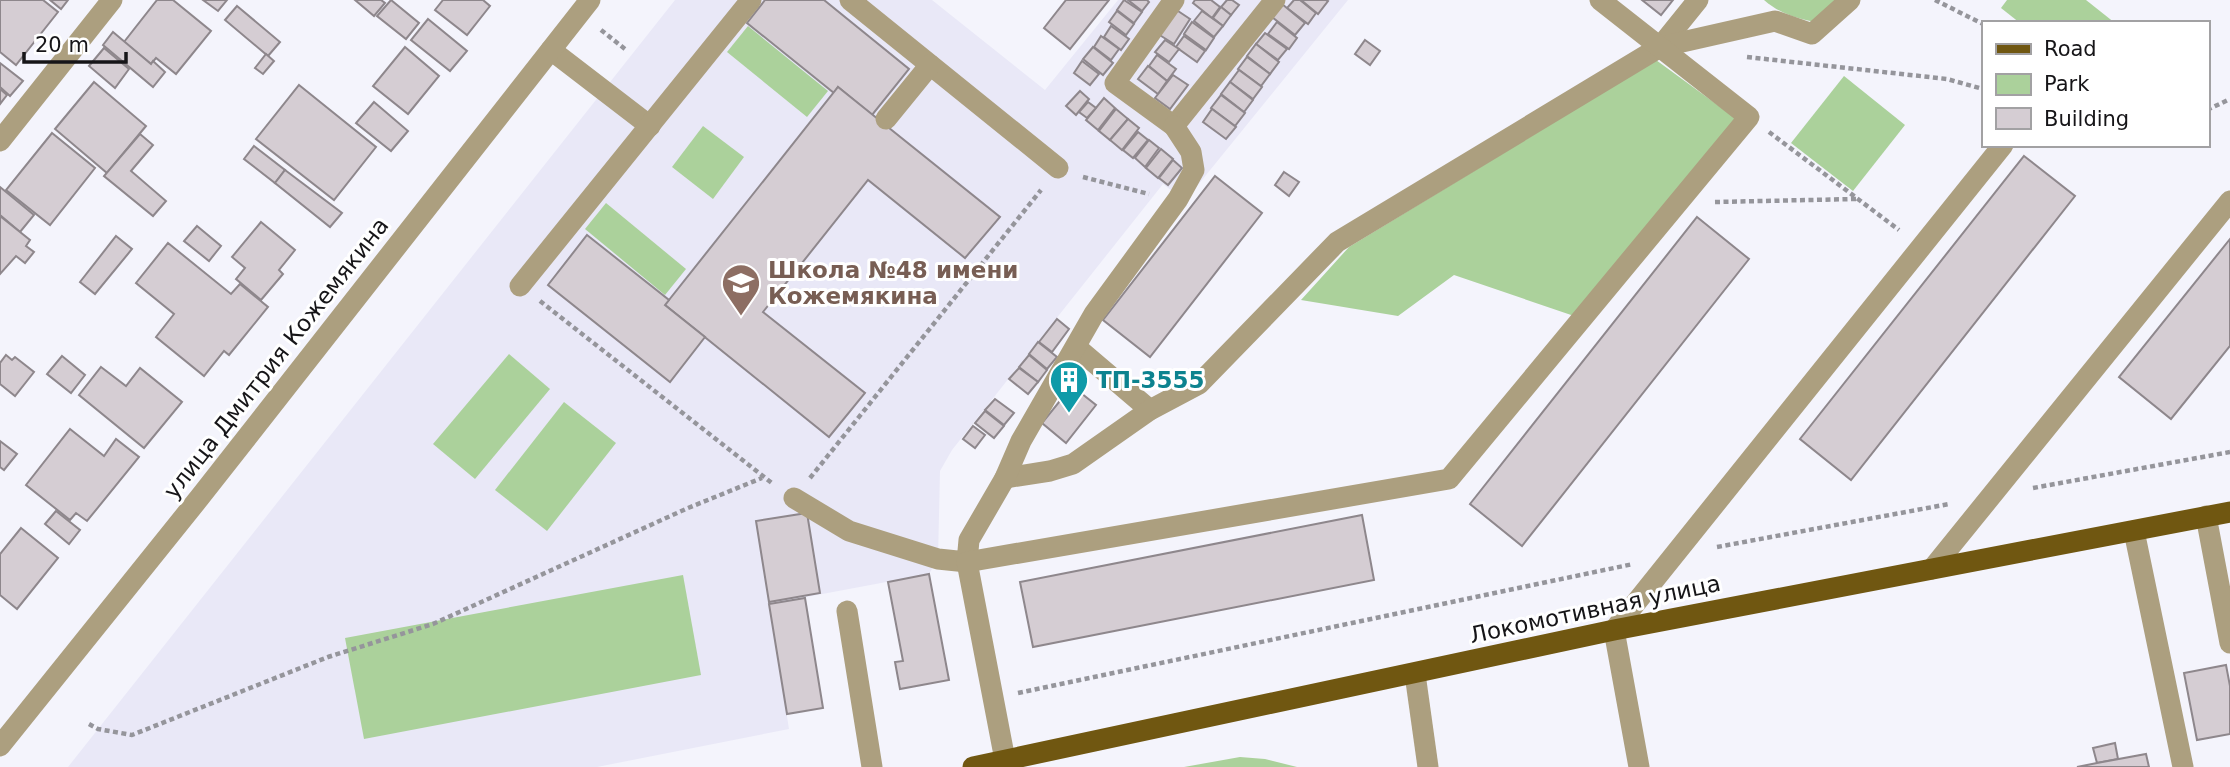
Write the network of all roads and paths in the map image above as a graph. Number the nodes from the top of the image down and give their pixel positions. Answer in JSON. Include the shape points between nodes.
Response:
{"nodes":[{"id":1,"x":112,"y":0,"type":"edge"},
{"id":2,"x":590,"y":0,"type":"edge"},
{"id":3,"x":751,"y":0,"type":"edge"},
{"id":4,"x":850,"y":0,"type":"edge"},
{"id":5,"x":1174,"y":0,"type":"edge"},
{"id":6,"x":1275,"y":0,"type":"edge"},
{"id":7,"x":1600,"y":0,"type":"edge"},
{"id":8,"x":1698,"y":0,"type":"edge"},
{"id":9,"x":1850,"y":0,"type":"edge"},
{"id":10,"x":1935,"y":0,"type":"edge"},
{"id":11,"x":593,"y":23,"type":"dead end"},
{"id":12,"x":1982,"y":24,"type":"edge"},
{"id":13,"x":1660,"y":47,"type":"junction"},
{"id":14,"x":625,"y":49,"type":"dead end"},
{"id":15,"x":551,"y":50,"type":"junction"},
{"id":16,"x":1742,"y":56,"type":"dead end"},
{"id":17,"x":930,"y":65,"type":"junction"},
{"id":18,"x":1982,"y":89,"type":"edge"},
{"id":19,"x":2230,"y":99,"type":"edge"},
{"id":20,"x":2209,"y":109,"type":"edge"},
{"id":21,"x":1749,"y":117,"type":"junction"},
{"id":22,"x":887,"y":119,"type":"dead end"},
{"id":23,"x":650,"y":126,"type":"junction"},
{"id":24,"x":1174,"y":126,"type":"junction"},
{"id":25,"x":0,"y":141,"type":"edge"},
{"id":26,"x":2001,"y":147,"type":"edge"},
{"id":27,"x":1058,"y":168,"type":"junction"},
{"id":28,"x":1178,"y":199,"type":"junction"},
{"id":29,"x":1857,"y":199,"type":"junction"},
{"id":30,"x":2230,"y":201,"type":"edge"},
{"id":31,"x":1678,"y":203,"type":"junction"},
{"id":32,"x":1922,"y":248,"type":"junction"},
{"id":33,"x":520,"y":286,"type":"joint"},
{"id":34,"x":1076,"y":346,"type":"junction"},
{"id":35,"x":1150,"y":410,"type":"junction"},
{"id":36,"x":2230,"y":452,"type":"edge"},
{"id":37,"x":763,"y":477,"type":"junction"},
{"id":38,"x":1004,"y":478,"type":"junction"},
{"id":39,"x":1991,"y":496,"type":"junction"},
{"id":40,"x":794,"y":498,"type":"junction"},
{"id":41,"x":2230,"y":512,"type":"edge"},
{"id":42,"x":2206,"y":516,"type":"junction"},
{"id":43,"x":2134,"y":531,"type":"junction"},
{"id":44,"x":1675,"y":555,"type":"junction"},
{"id":45,"x":967,"y":562,"type":"junction"},
{"id":46,"x":1932,"y":569,"type":"junction"},
{"id":47,"x":847,"y":611,"type":"dead end"},
{"id":48,"x":1614,"y":631,"type":"junction"},
{"id":49,"x":2230,"y":643,"type":"edge"},
{"id":50,"x":1415,"y":674,"type":"junction"},
{"id":51,"x":993,"y":698,"type":"junction"},
{"id":52,"x":89,"y":724,"type":"dead end"},
{"id":53,"x":0,"y":746,"type":"edge"},
{"id":54,"x":1006,"y":760,"type":"junction"},
{"id":55,"x":1429,"y":765,"type":"edge"},
{"id":56,"x":872,"y":767,"type":"edge"},
{"id":57,"x":973,"y":767,"type":"edge"},
{"id":58,"x":1639,"y":767,"type":"edge"},
{"id":59,"x":2183,"y":767,"type":"edge"}],
"edges":[{"from":1,"to":25,"type":"street"},
{"from":2,"to":15,"type":"street","name":"улица Дмитрия Кожемякина"},
{"from":3,"to":23,"type":"street"},
{"from":4,"to":17,"type":"street"},
{"from":5,"to":24,"type":"street","via":[[1115,83]]},
{"from":6,"to":24,"type":"street"},
{"from":7,"to":13,"type":"street"},
{"from":8,"to":13,"type":"street"},
{"from":9,"to":13,"type":"street","via":[[1812,34],[1774,21]]},
{"from":10,"to":12,"type":"path"},
{"from":11,"to":14,"type":"path"},
{"from":13,"to":21,"type":"street"},
{"from":13,"to":35,"type":"street","via":[[1337,242],[1199,384]]},
{"from":15,"to":23,"type":"street"},
{"from":15,"to":53,"type":"street","name":"улица Дмитрия Кожемякина"},
{"from":16,"to":18,"type":"path","via":[[1947,79]]},
{"from":17,"to":22,"type":"street"},
{"from":17,"to":27,"type":"street"},
{"from":19,"to":20,"type":"path"},
{"from":21,"to":29,"type":"path"},
{"from":21,"to":31,"type":"street"},
{"from":23,"to":33,"type":"street"},
{"from":24,"to":28,"type":"street","via":[[1191,152],[1194,170]]},
{"from":26,"to":32,"type":"street"},
{"from":27,"to":28,"type":"path","via":[[1132,191]]},
{"from":27,"to":40,"type":"path"},
{"from":28,"to":34,"type":"street"},
{"from":29,"to":31,"type":"path"},
{"from":29,"to":32,"type":"path"},
{"from":30,"to":39,"type":"street"},
{"from":31,"to":45,"type":"street","via":[[1449,479]]},
{"from":32,"to":44,"type":"street"},
{"from":33,"to":37,"type":"path"},
{"from":34,"to":35,"type":"street"},
{"from":34,"to":38,"type":"street"},
{"from":35,"to":38,"type":"street","via":[[1073,464]]},
{"from":36,"to":39,"type":"path"},
{"from":37,"to":40,"type":"path"},
{"from":37,"to":52,"type":"path","via":[[433,624],[328,657],[132,735]]},
{"from":38,"to":45,"type":"street","via":[[969,540]]},
{"from":39,"to":44,"type":"path"},
{"from":39,"to":46,"type":"street"},
{"from":40,"to":45,"type":"street","via":[[849,531],[938,559]]},
{"from":41,"to":42,"type":"main road","name":"Локомотивная улица"},
{"from":42,"to":43,"type":"main road","name":"Локомотивная улица"},
{"from":42,"to":49,"type":"street"},
{"from":43,"to":46,"type":"main road","name":"Локомотивная улица"},
{"from":43,"to":59,"type":"street"},
{"from":44,"to":48,"type":"street"},
{"from":44,"to":51,"type":"path"},
{"from":45,"to":51,"type":"street"},
{"from":46,"to":48,"type":"main road","name":"Локомотивная улица"},
{"from":47,"to":56,"type":"street"},
{"from":48,"to":50,"type":"main road","name":"Локомотивная улица"},
{"from":48,"to":58,"type":"street"},
{"from":50,"to":54,"type":"main road","name":"Локомотивная улица"},
{"from":50,"to":55,"type":"street"},
{"from":51,"to":54,"type":"street"},
{"from":54,"to":57,"type":"main road","name":"Локомотивная улица"}]}
